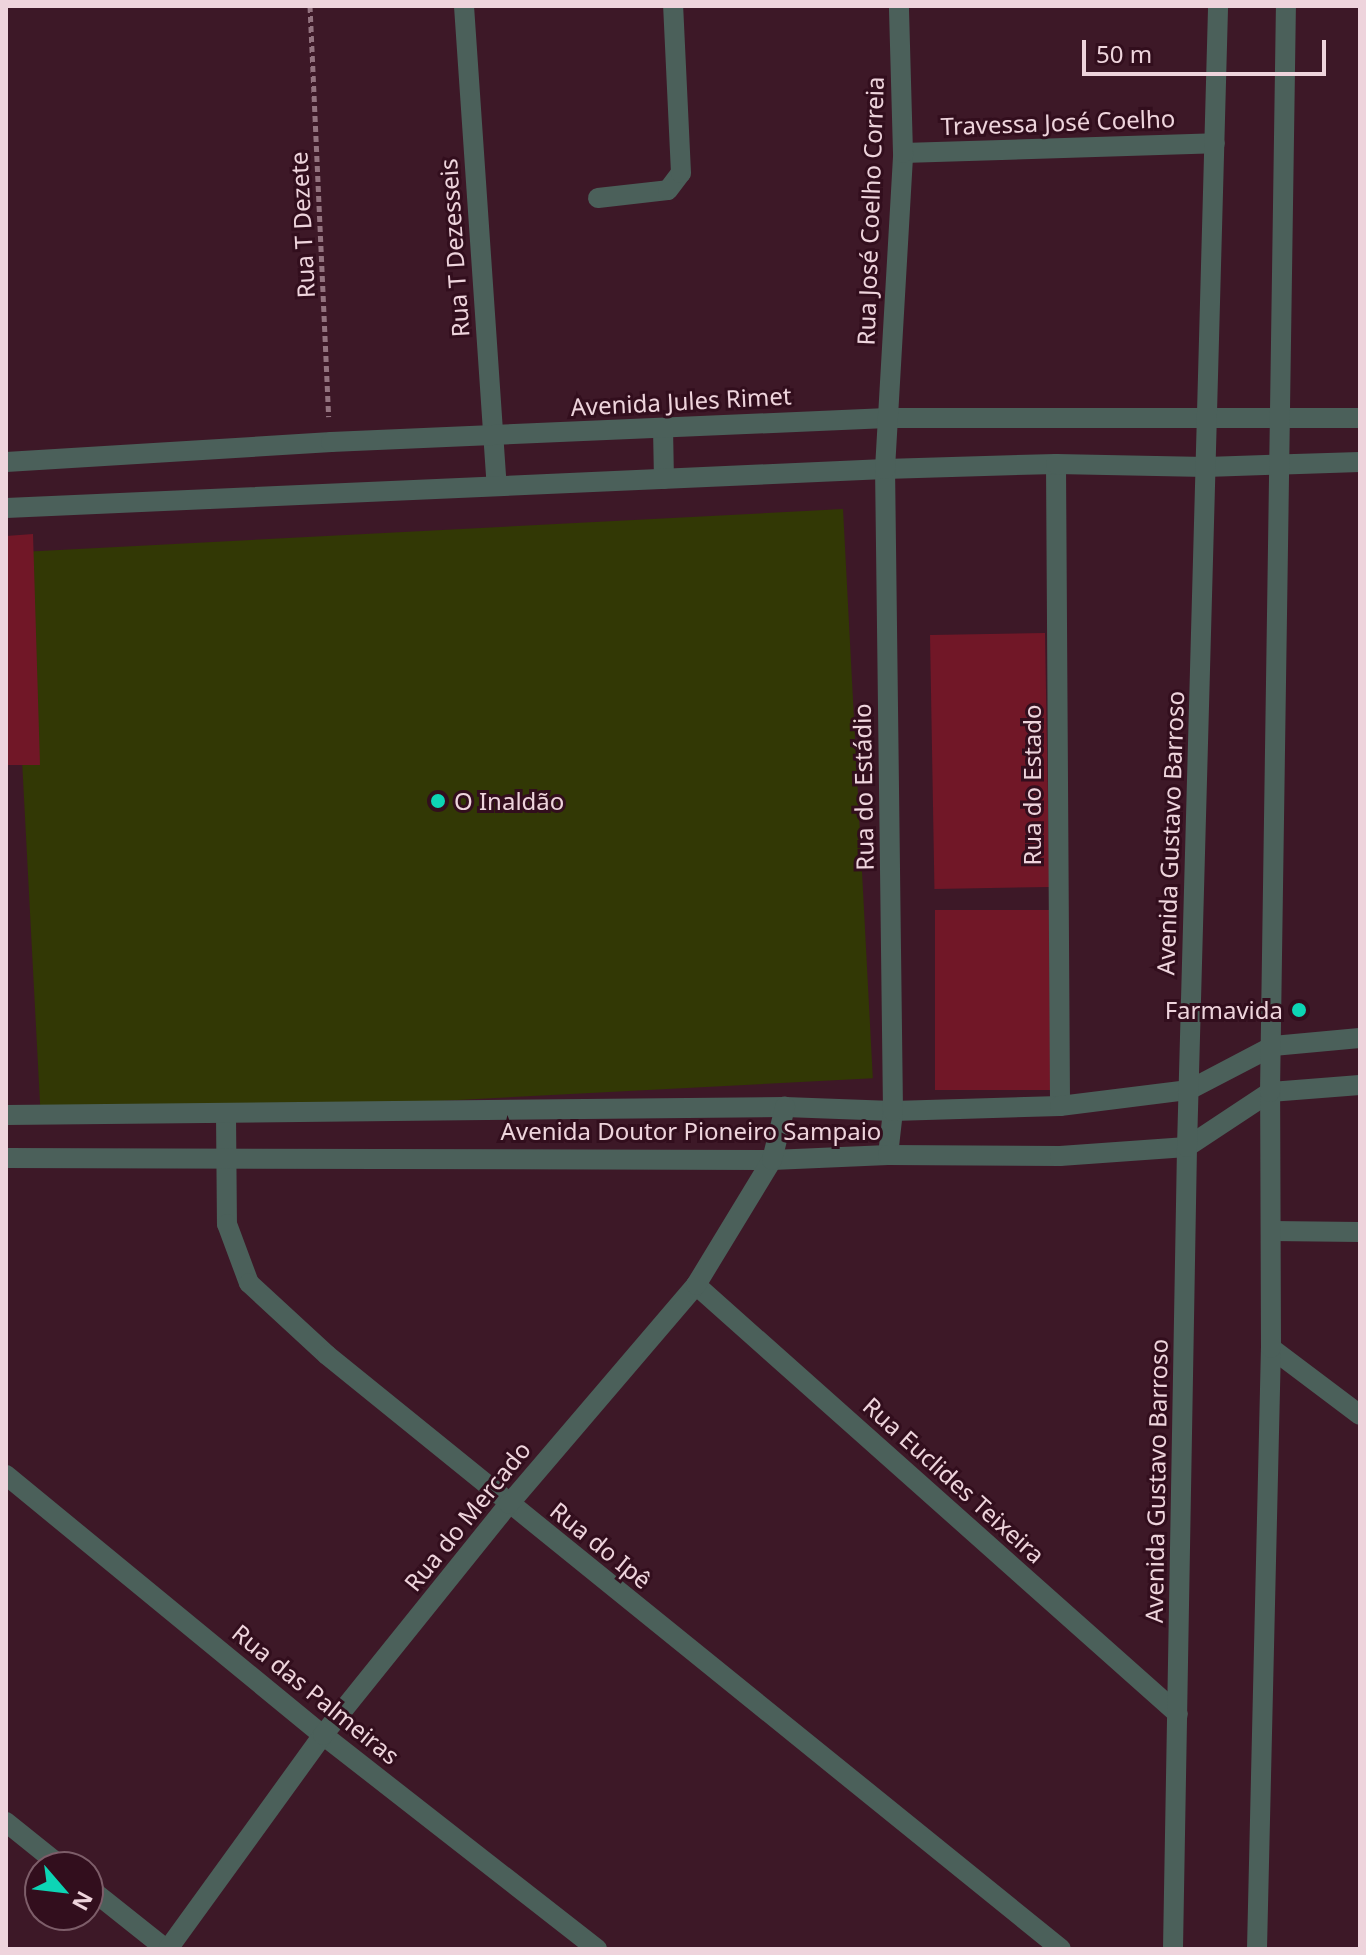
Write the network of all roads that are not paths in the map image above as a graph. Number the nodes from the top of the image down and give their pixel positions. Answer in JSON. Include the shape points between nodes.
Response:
{"nodes":[{"id":1,"x":464,"y":6,"type":"edge"},
{"id":2,"x":673,"y":6,"type":"edge"},
{"id":3,"x":899,"y":6,"type":"edge"},
{"id":4,"x":1218,"y":6,"type":"edge"},
{"id":5,"x":1286,"y":6,"type":"edge"},
{"id":6,"x":1215,"y":143,"type":"junction"},
{"id":7,"x":903,"y":153,"type":"junction"},
{"id":8,"x":598,"y":198,"type":"dead end"},
{"id":9,"x":887,"y":418,"type":"junction"},
{"id":10,"x":1208,"y":418,"type":"junction"},
{"id":11,"x":1278,"y":418,"type":"junction"},
{"id":12,"x":1360,"y":418,"type":"edge"},
{"id":13,"x":663,"y":428,"type":"junction"},
{"id":14,"x":493,"y":436,"type":"junction"},
{"id":15,"x":6,"y":462,"type":"edge"},
{"id":16,"x":1360,"y":462,"type":"edge"},
{"id":17,"x":1056,"y":464,"type":"junction"},
{"id":18,"x":1278,"y":464,"type":"junction"},
{"id":19,"x":1206,"y":467,"type":"junction"},
{"id":20,"x":885,"y":469,"type":"junction"},
{"id":21,"x":664,"y":479,"type":"junction"},
{"id":22,"x":497,"y":486,"type":"junction"},
{"id":23,"x":6,"y":508,"type":"edge"},
{"id":24,"x":1360,"y":1038,"type":"edge"},
{"id":25,"x":1273,"y":1046,"type":"junction"},
{"id":26,"x":1360,"y":1085,"type":"edge"},
{"id":27,"x":1189,"y":1090,"type":"junction"},
{"id":28,"x":1270,"y":1092,"type":"junction"},
{"id":29,"x":1060,"y":1106,"type":"junction"},
{"id":30,"x":785,"y":1107,"type":"junction"},
{"id":31,"x":893,"y":1111,"type":"junction"},
{"id":32,"x":226,"y":1114,"type":"junction"},
{"id":33,"x":6,"y":1115,"type":"edge"},
{"id":34,"x":1187,"y":1147,"type":"junction"},
{"id":35,"x":888,"y":1155,"type":"junction"},
{"id":36,"x":226,"y":1156,"type":"junction"},
{"id":37,"x":6,"y":1158,"type":"edge"},
{"id":38,"x":772,"y":1160,"type":"junction"},
{"id":39,"x":1272,"y":1231,"type":"junction"},
{"id":40,"x":1360,"y":1232,"type":"edge"},
{"id":41,"x":696,"y":1285,"type":"junction"},
{"id":42,"x":1271,"y":1348,"type":"junction"},
{"id":43,"x":1360,"y":1415,"type":"edge"},
{"id":44,"x":6,"y":1475,"type":"edge"},
{"id":45,"x":509,"y":1504,"type":"junction"},
{"id":46,"x":1178,"y":1714,"type":"junction"},
{"id":47,"x":323,"y":1735,"type":"junction"},
{"id":48,"x":6,"y":1822,"type":"edge"},
{"id":49,"x":42,"y":1851,"type":"edge"},
{"id":50,"x":104,"y":1900,"type":"edge"},
{"id":51,"x":167,"y":1949,"type":"edge"},
{"id":52,"x":597,"y":1949,"type":"edge"},
{"id":53,"x":1061,"y":1949,"type":"edge"},
{"id":54,"x":1173,"y":1949,"type":"edge"},
{"id":55,"x":1257,"y":1949,"type":"edge"}],
"edges":[{"from":1,"to":14,"type":"street","name":"Rua T Dezesseis"},
{"from":2,"to":8,"type":"street","via":[[681,173],[668,190]]},
{"from":3,"to":7,"type":"street","name":"Rua José Coelho Correia"},
{"from":4,"to":6,"type":"street","name":"Avenida Gustavo Barroso"},
{"from":5,"to":11,"type":"street"},
{"from":6,"to":7,"type":"street","name":"Travessa José Coelho"},
{"from":6,"to":10,"type":"street","name":"Avenida Gustavo Barroso"},
{"from":7,"to":9,"type":"street","name":"Rua José Coelho Correia"},
{"from":9,"to":10,"type":"street","name":"Avenida Jules Rimet"},
{"from":9,"to":13,"type":"street","name":"Avenida Jules Rimet"},
{"from":9,"to":20,"type":"street","name":"Rua do Estádio"},
{"from":10,"to":11,"type":"street","name":"Avenida Jules Rimet"},
{"from":10,"to":19,"type":"street","name":"Avenida Gustavo Barroso"},
{"from":11,"to":12,"type":"street","name":"Avenida Jules Rimet"},
{"from":11,"to":18,"type":"street"},
{"from":13,"to":14,"type":"street","name":"Avenida Jules Rimet"},
{"from":13,"to":21,"type":"street"},
{"from":14,"to":15,"type":"street","name":"Avenida Jules Rimet"},
{"from":14,"to":22,"type":"street","name":"Rua T Dezesseis"},
{"from":16,"to":18,"type":"street"},
{"from":17,"to":19,"type":"street"},
{"from":17,"to":20,"type":"street"},
{"from":17,"to":29,"type":"street","name":"Rua do Estado"},
{"from":18,"to":19,"type":"street"},
{"from":18,"to":25,"type":"street"},
{"from":19,"to":27,"type":"street","name":"Avenida Gustavo Barroso"},
{"from":20,"to":21,"type":"street"},
{"from":20,"to":31,"type":"street","name":"Rua do Estádio"},
{"from":21,"to":22,"type":"street"},
{"from":22,"to":23,"type":"street"},
{"from":24,"to":25,"type":"street","name":"Avenida Doutor Pioneiro Sampaio"},
{"from":25,"to":27,"type":"street","name":"Avenida Doutor Pioneiro Sampaio"},
{"from":25,"to":28,"type":"street"},
{"from":26,"to":28,"type":"street","name":"Avenida Doutor Pioneiro Sampaio"},
{"from":27,"to":29,"type":"street","name":"Avenida Doutor Pioneiro Sampaio"},
{"from":27,"to":34,"type":"street","name":"Avenida Gustavo Barroso"},
{"from":28,"to":34,"type":"street","name":"Avenida Doutor Pioneiro Sampaio"},
{"from":28,"to":39,"type":"street"},
{"from":29,"to":31,"type":"street","name":"Avenida Doutor Pioneiro Sampaio"},
{"from":30,"to":31,"type":"street","name":"Avenida Doutor Pioneiro Sampaio"},
{"from":30,"to":32,"type":"street","name":"Avenida Doutor Pioneiro Sampaio"},
{"from":30,"to":38,"type":"street","name":"Rua do Mercado"},
{"from":31,"to":35,"type":"street","name":"Rua do Estádio"},
{"from":32,"to":33,"type":"street","name":"Avenida Doutor Pioneiro Sampaio"},
{"from":32,"to":36,"type":"street","name":"Rua do Ipê"},
{"from":34,"to":35,"type":"street","name":"Avenida Doutor Pioneiro Sampaio","via":[[1060,1156]]},
{"from":34,"to":46,"type":"street","name":"Avenida Gustavo Barroso"},
{"from":35,"to":38,"type":"street","name":"Avenida Doutor Pioneiro Sampaio"},
{"from":36,"to":37,"type":"street","name":"Avenida Doutor Pioneiro Sampaio"},
{"from":36,"to":38,"type":"street","name":"Avenida Doutor Pioneiro Sampaio"},
{"from":36,"to":45,"type":"street","name":"Rua do Ipê","via":[[227,1224],[249,1283],[327,1355]]},
{"from":38,"to":41,"type":"street","name":"Rua do Mercado"},
{"from":39,"to":40,"type":"street"},
{"from":39,"to":42,"type":"street"},
{"from":41,"to":45,"type":"street","name":"Rua do Mercado"},
{"from":41,"to":46,"type":"street","name":"Rua Euclides Teixeira"},
{"from":42,"to":43,"type":"street"},
{"from":42,"to":55,"type":"street"},
{"from":44,"to":47,"type":"street","name":"Rua das Palmeiras"},
{"from":45,"to":47,"type":"street","name":"Rua do Mercado"},
{"from":45,"to":53,"type":"street","name":"Rua do Ipê"},
{"from":46,"to":54,"type":"street","name":"Avenida Gustavo Barroso"},
{"from":47,"to":51,"type":"street","name":"Rua do Mercado"},
{"from":47,"to":52,"type":"street","name":"Rua das Palmeiras"},
{"from":48,"to":49,"type":"street"},
{"from":50,"to":51,"type":"street"}]}
